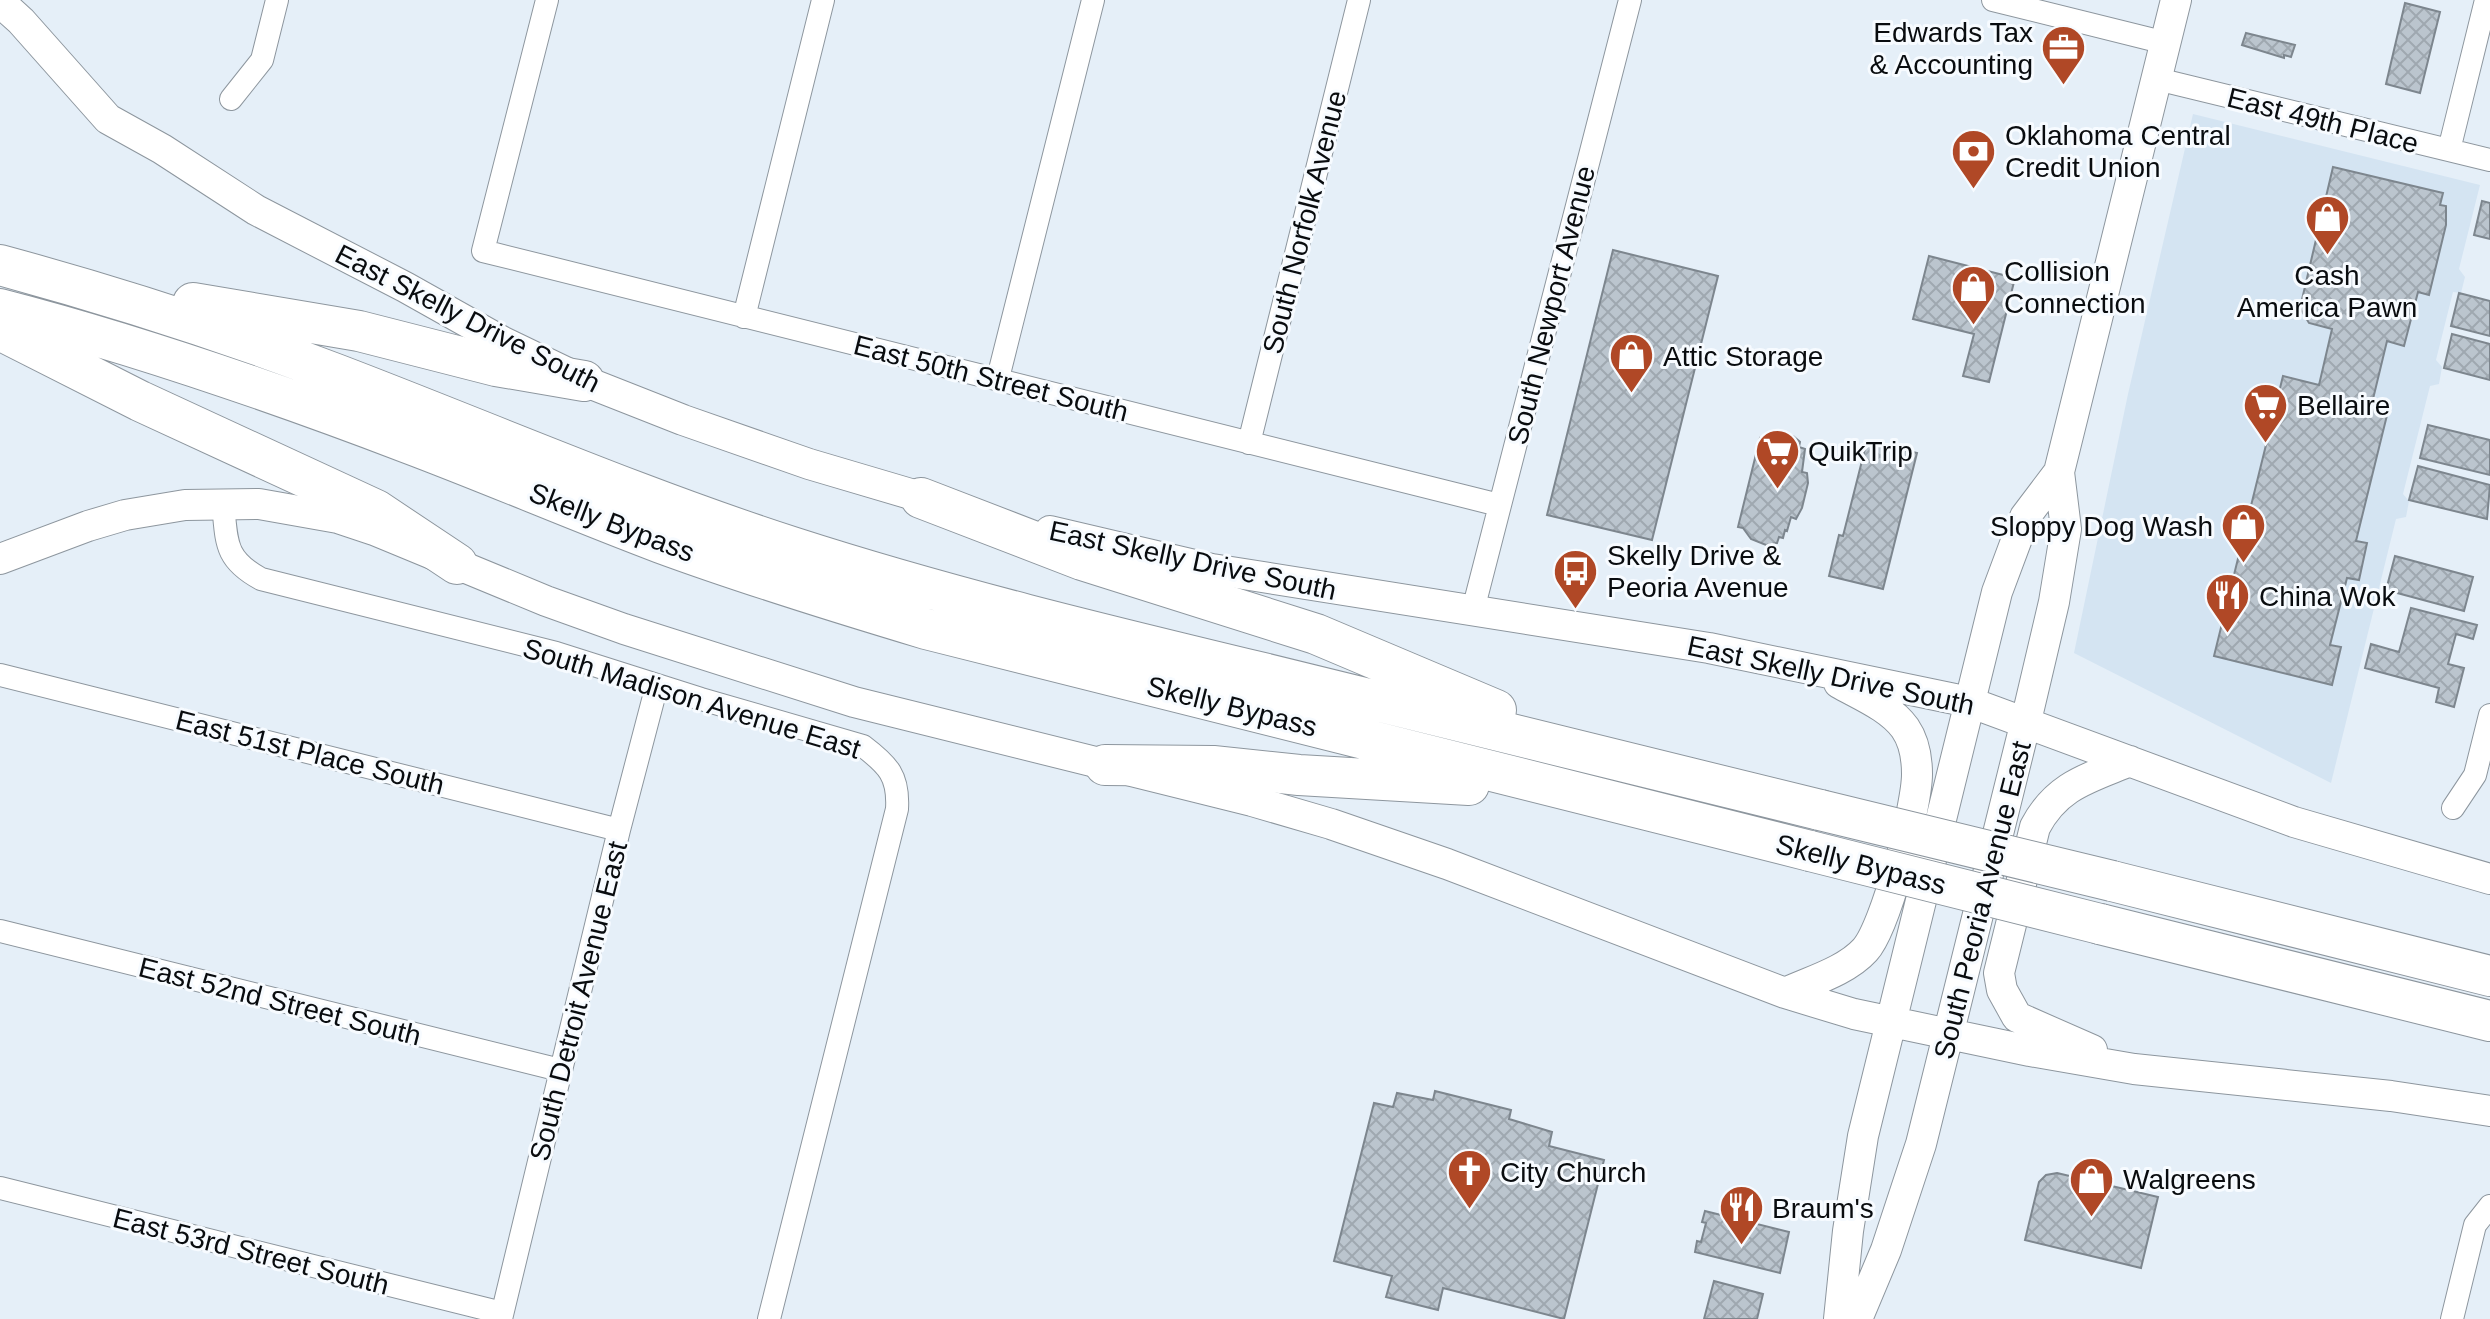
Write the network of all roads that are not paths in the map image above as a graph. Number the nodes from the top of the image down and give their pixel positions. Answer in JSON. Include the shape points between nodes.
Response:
{"nodes":[{"id":1,"x":277,"y":0,"type":"edge"},
{"id":2,"x":547,"y":0,"type":"edge"},
{"id":3,"x":823,"y":0,"type":"edge"},
{"id":4,"x":1093,"y":0,"type":"edge"},
{"id":5,"x":1359,"y":0,"type":"edge"},
{"id":6,"x":1630,"y":0,"type":"edge"},
{"id":7,"x":1993,"y":0,"type":"edge"},
{"id":8,"x":2176,"y":0,"type":"edge"},
{"id":9,"x":2486,"y":0,"type":"edge"},
{"id":10,"x":0,"y":2,"type":"edge"},
{"id":11,"x":2166,"y":43,"type":"junction"},
{"id":12,"x":2157,"y":79,"type":"junction"},
{"id":13,"x":231,"y":99,"type":"dead end"},
{"id":14,"x":2449,"y":150,"type":"junction"},
{"id":15,"x":2490,"y":160,"type":"edge"},
{"id":16,"x":0,"y":265,"type":"edge"},
{"id":17,"x":59,"y":281,"type":"junction"},
{"id":18,"x":0,"y":309,"type":"edge"},
{"id":19,"x":744,"y":317,"type":"junction"},
{"id":20,"x":0,"y":330,"type":"edge"},
{"id":21,"x":998,"y":378,"type":"junction"},
{"id":22,"x":584,"y":381,"type":"junction"},
{"id":23,"x":1249,"y":443,"type":"junction"},
{"id":24,"x":2059,"y":472,"type":"junction"},
{"id":25,"x":921,"y":498,"type":"junction"},
{"id":26,"x":223,"y":504,"type":"junction"},
{"id":27,"x":1499,"y":505,"type":"junction"},
{"id":28,"x":0,"y":559,"type":"edge"},
{"id":29,"x":457,"y":564,"type":"junction"},
{"id":30,"x":1473,"y":610,"type":"junction"},
{"id":31,"x":1816,"y":671,"type":"junction"},
{"id":32,"x":0,"y":675,"type":"edge"},
{"id":33,"x":657,"y":685,"type":"junction"},
{"id":34,"x":1969,"y":702,"type":"junction"},
{"id":35,"x":2490,"y":715,"type":"edge"},
{"id":36,"x":2026,"y":721,"type":"junction"},
{"id":37,"x":1606,"y":757,"type":"junction"},
{"id":38,"x":2130,"y":761,"type":"junction"},
{"id":39,"x":1105,"y":765,"type":"junction"},
{"id":40,"x":1565,"y":791,"type":"junction"},
{"id":41,"x":2453,"y":808,"type":"dead end"},
{"id":42,"x":619,"y":830,"type":"junction"},
{"id":43,"x":2490,"y":879,"type":"edge"},
{"id":44,"x":0,"y":931,"type":"edge"},
{"id":45,"x":2490,"y":976,"type":"edge"},
{"id":46,"x":1785,"y":993,"type":"junction"},
{"id":47,"x":2490,"y":1021,"type":"edge"},
{"id":48,"x":1890,"y":1022,"type":"junction"},
{"id":49,"x":1948,"y":1035,"type":"junction"},
{"id":50,"x":2134,"y":1069,"type":"junction"},
{"id":51,"x":560,"y":1070,"type":"junction"},
{"id":52,"x":2490,"y":1111,"type":"edge"},
{"id":53,"x":0,"y":1188,"type":"edge"},
{"id":54,"x":2490,"y":1206,"type":"edge"},
{"id":55,"x":502,"y":1316,"type":"edge"},
{"id":56,"x":774,"y":1318,"type":"edge"},
{"id":57,"x":1839,"y":1319,"type":"edge"},
{"id":58,"x":1857,"y":1319,"type":"edge"},
{"id":59,"x":2452,"y":1319,"type":"edge"}],
"edges":[{"from":1,"to":13,"type":"street","via":[[262,60]]},
{"from":2,"to":19,"type":"street","name":"East 50th Street South","via":[[483,251]]},
{"from":3,"to":19,"type":"street"},
{"from":4,"to":21,"type":"street"},
{"from":5,"to":23,"type":"street","name":"South Norfolk Avenue"},
{"from":6,"to":27,"type":"street","name":"South Newport Avenue"},
{"from":7,"to":11,"type":"street"},
{"from":8,"to":11,"type":"main road","name":"South Peoria Avenue East"},
{"from":9,"to":14,"type":"street"},
{"from":10,"to":22,"type":"main road","name":"East Skelly Drive South","via":[[108,119],[256,210]]},
{"from":11,"to":12,"type":"main road","name":"South Peoria Avenue East"},
{"from":12,"to":14,"type":"street","name":"East 49th Place"},
{"from":12,"to":24,"type":"main road","name":"South Peoria Avenue East"},
{"from":14,"to":15,"type":"street","name":"East 49th Place"},
{"from":16,"to":17,"type":"highway","name":"Skelly Bypass"},
{"from":17,"to":22,"type":"highway","via":[[359,331],[496,366]]},
{"from":17,"to":37,"type":"highway","name":"Skelly Bypass","via":[[249,342],[594,477],[860,569],[1045,620]]},
{"from":18,"to":40,"type":"highway","name":"Skelly Bypass","via":[[149,350],[278,395],[793,589],[926,629]]},
{"from":19,"to":21,"type":"street","name":"East 50th Street South"},
{"from":20,"to":29,"type":"highway","via":[[376,510]]},
{"from":21,"to":23,"type":"street","name":"East 50th Street South"},
{"from":22,"to":25,"type":"main road","name":"East Skelly Drive South","via":[[767,449]]},
{"from":23,"to":27,"type":"street","name":"East 50th Street South"},
{"from":24,"to":34,"type":"main road","name":"South Peoria Avenue East","via":[[2025,517],[1997,592]]},
{"from":24,"to":36,"type":"main road","name":"South Peoria Avenue East","via":[[2066,529]]},
{"from":25,"to":30,"type":"main road","name":"East Skelly Drive South","via":[[1212,569]]},
{"from":25,"to":37,"type":"highway","via":[[1082,560],[1316,634]]},
{"from":26,"to":28,"type":"main road","via":[[125,515]]},
{"from":26,"to":29,"type":"main road","via":[[259,504],[338,518]]},
{"from":26,"to":33,"type":"street","name":"South Madison Avenue East","via":[[228,547],[241,567],[261,579],[556,653]]},
{"from":27,"to":30,"type":"street","name":"South Newport Avenue"},
{"from":29,"to":39,"type":"main road","via":[[703,656],[854,702]]},
{"from":30,"to":31,"type":"main road","name":"East Skelly Drive South"},
{"from":31,"to":34,"type":"main road","name":"East Skelly Drive South"},
{"from":31,"to":46,"type":"main road","via":[[1905,727],[1913,743],[1917,778],[1876,935],[1849,963]]},
{"from":32,"to":42,"type":"street","name":"East 51st Place South"},
{"from":33,"to":42,"type":"street","name":"South Detroit Avenue East"},
{"from":33,"to":56,"type":"street","name":"South Madison Avenue East","via":[[863,746],[880,759],[898,789]]},
{"from":34,"to":36,"type":"main road","name":"East Skelly Drive South"},
{"from":34,"to":48,"type":"main road","name":"South Peoria Avenue East"},
{"from":35,"to":41,"type":"street","via":[[2475,775]]},
{"from":36,"to":38,"type":"main road","name":"East Skelly Drive South"},
{"from":36,"to":49,"type":"main road","name":"South Peoria Avenue East"},
{"from":37,"to":45,"type":"highway","name":"Skelly Bypass","bridge":true},
{"from":38,"to":43,"type":"main road","name":"East Skelly Drive South","via":[[2294,822]]},
{"from":38,"to":50,"type":"main road","via":[[2070,785],[2044,809],[1999,973],[2017,1017]]},
{"from":39,"to":40,"type":"highway","via":[[1213,766]]},
{"from":39,"to":46,"type":"main road","via":[[1331,824]]},
{"from":40,"to":47,"type":"highway","name":"Skelly Bypass","bridge":true},
{"from":42,"to":51,"type":"street","name":"South Detroit Avenue East"},
{"from":44,"to":51,"type":"street","name":"East 52nd Street South"},
{"from":46,"to":48,"type":"main road"},
{"from":48,"to":49,"type":"main road"},
{"from":48,"to":57,"type":"main road","name":"South Peoria Avenue East","via":[[1863,1136]]},
{"from":49,"to":50,"type":"main road"},
{"from":49,"to":58,"type":"main road","name":"South Peoria Avenue East","via":[[1908,1185]]},
{"from":50,"to":52,"type":"main road"},
{"from":51,"to":55,"type":"street","name":"South Detroit Avenue East"},
{"from":53,"to":55,"type":"street","name":"East 53rd Street South"},
{"from":54,"to":59,"type":"street","via":[[2475,1225]]}]}
